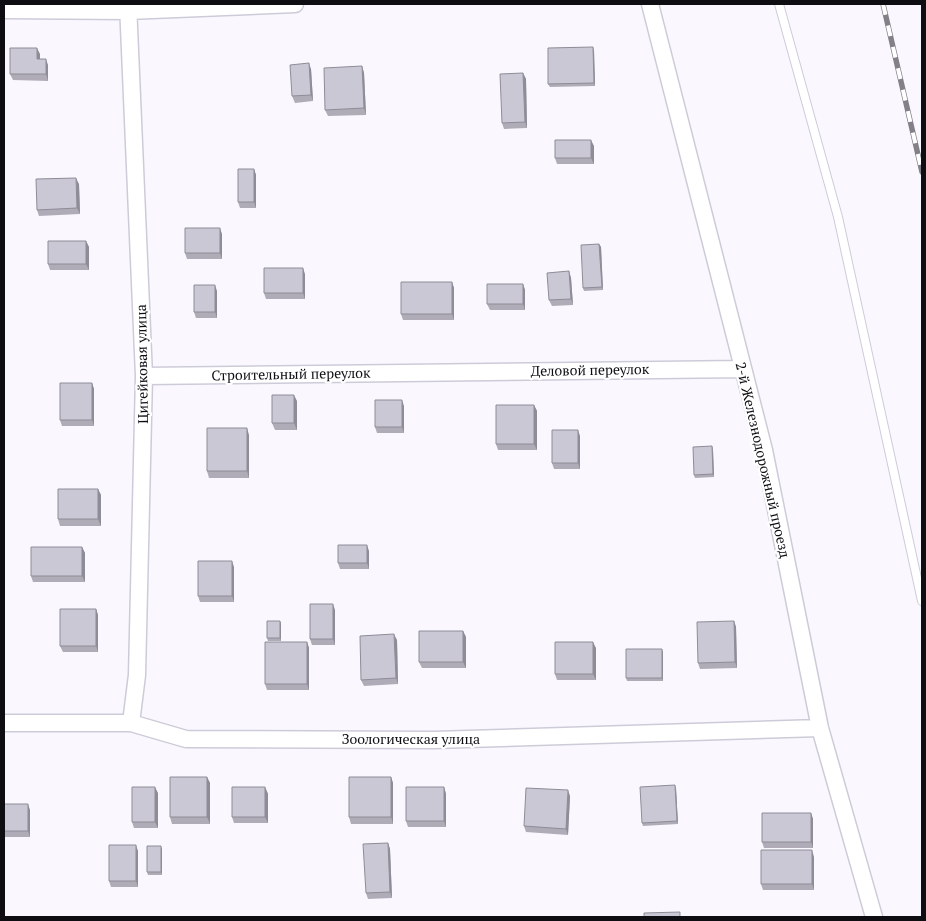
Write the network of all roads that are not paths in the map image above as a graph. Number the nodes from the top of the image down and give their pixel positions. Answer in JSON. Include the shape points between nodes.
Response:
{"nodes":[{"id":1,"x":295,"y":4,"type":"edge"},
{"id":2,"x":650,"y":4,"type":"edge"},
{"id":3,"x":779,"y":4,"type":"edge"},
{"id":4,"x":128,"y":7,"type":"edge"},
{"id":5,"x":4,"y":10,"type":"edge"},
{"id":6,"x":743,"y":369,"type":"junction"},
{"id":7,"x":438,"y":373,"type":"joint"},
{"id":8,"x":144,"y":376,"type":"junction"},
{"id":9,"x":922,"y":601,"type":"edge"},
{"id":10,"x":4,"y":723,"type":"edge"},
{"id":11,"x":131,"y":724,"type":"junction"},
{"id":12,"x":820,"y":728,"type":"junction"},
{"id":13,"x":874,"y":917,"type":"edge"}],
"edges":[{"from":1,"to":4,"type":"street"},
{"from":2,"to":6,"type":"street","name":"2-й Железнодорожный проезд"},
{"from":3,"to":9,"type":"lane","via":[[838,217]]},
{"from":4,"to":5,"type":"street"},
{"from":4,"to":8,"type":"street","name":"Цигейковая улица"},
{"from":6,"to":7,"type":"street","name":"Деловой переулок"},
{"from":6,"to":12,"type":"street","name":"2-й Железнодорожный проезд","via":[[764,450]]},
{"from":7,"to":8,"type":"street","name":"Строительный переулок"},
{"from":8,"to":11,"type":"street","name":"Цигейковая улица","via":[[137,675]]},
{"from":10,"to":11,"type":"street","name":"Зоологическая улица"},
{"from":11,"to":12,"type":"street","name":"Зоологическая улица","via":[[186,739],[434,740]]},
{"from":12,"to":13,"type":"street","name":"2-й Железнодорожный проезд"}]}
